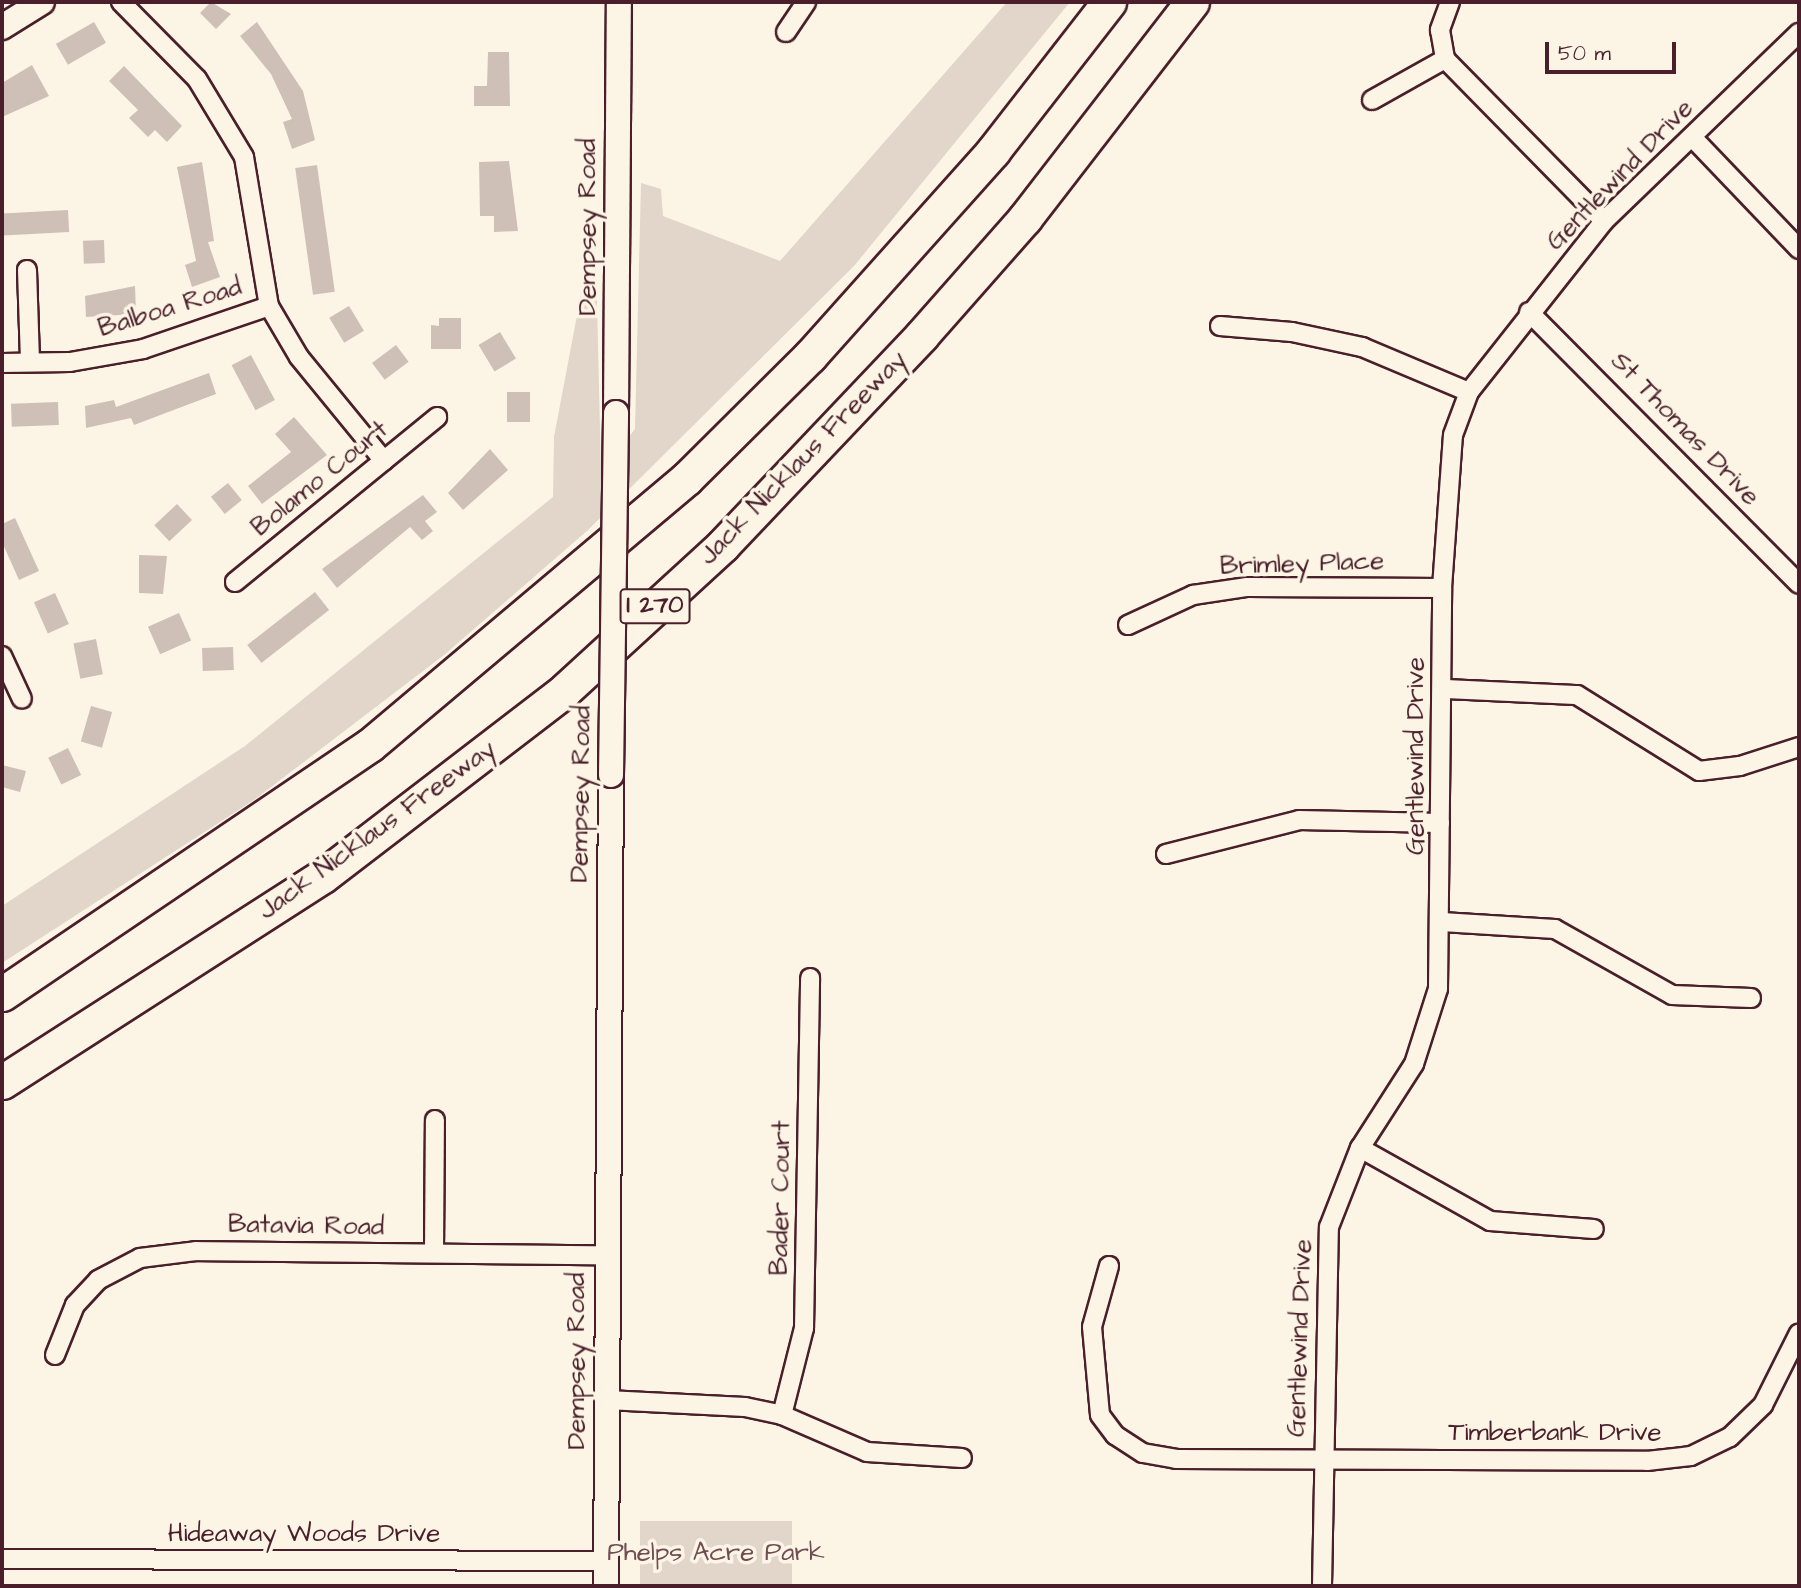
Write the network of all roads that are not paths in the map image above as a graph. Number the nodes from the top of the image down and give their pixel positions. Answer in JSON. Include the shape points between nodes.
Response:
{"nodes":[{"id":1,"x":42,"y":2,"type":"edge"},
{"id":2,"x":121,"y":2,"type":"edge"},
{"id":3,"x":619,"y":2,"type":"edge"},
{"id":4,"x":806,"y":2,"type":"edge"},
{"id":5,"x":1109,"y":2,"type":"edge"},
{"id":6,"x":1192,"y":2,"type":"edge"},
{"id":7,"x":1450,"y":2,"type":"edge"},
{"id":8,"x":2,"y":27,"type":"edge"},
{"id":9,"x":786,"y":32,"type":"dead end"},
{"id":10,"x":1799,"y":33,"type":"edge"},
{"id":11,"x":1445,"y":59,"type":"junction"},
{"id":12,"x":1372,"y":100,"type":"dead end"},
{"id":13,"x":1692,"y":137,"type":"junction"},
{"id":14,"x":1604,"y":221,"type":"junction"},
{"id":15,"x":1799,"y":249,"type":"edge"},
{"id":16,"x":27,"y":270,"type":"dead end"},
{"id":17,"x":269,"y":306,"type":"junction"},
{"id":18,"x":1530,"y":312,"type":"junction"},
{"id":19,"x":1220,"y":326,"type":"dead end"},
{"id":20,"x":30,"y":362,"type":"junction"},
{"id":21,"x":2,"y":363,"type":"edge"},
{"id":22,"x":1469,"y":392,"type":"junction"},
{"id":23,"x":438,"y":417,"type":"dead end"},
{"id":24,"x":384,"y":461,"type":"junction"},
{"id":25,"x":235,"y":582,"type":"dead end"},
{"id":26,"x":1799,"y":584,"type":"edge"},
{"id":27,"x":1442,"y":588,"type":"junction"},
{"id":28,"x":1128,"y":625,"type":"dead end"},
{"id":29,"x":2,"y":656,"type":"edge"},
{"id":30,"x":1444,"y":689,"type":"junction"},
{"id":31,"x":22,"y":699,"type":"dead end"},
{"id":32,"x":1799,"y":747,"type":"edge"},
{"id":33,"x":1440,"y":823,"type":"junction"},
{"id":34,"x":1166,"y":854,"type":"dead end"},
{"id":35,"x":1442,"y":922,"type":"junction"},
{"id":36,"x":810,"y":978,"type":"dead end"},
{"id":37,"x":2,"y":994,"type":"edge"},
{"id":38,"x":1751,"y":998,"type":"dead end"},
{"id":39,"x":2,"y":1082,"type":"edge"},
{"id":40,"x":435,"y":1120,"type":"dead end"},
{"id":41,"x":1360,"y":1148,"type":"junction"},
{"id":42,"x":1594,"y":1229,"type":"dead end"},
{"id":43,"x":434,"y":1253,"type":"junction"},
{"id":44,"x":607,"y":1255,"type":"junction"},
{"id":45,"x":1109,"y":1266,"type":"dead end"},
{"id":46,"x":1799,"y":1334,"type":"edge"},
{"id":47,"x":55,"y":1355,"type":"dead end"},
{"id":48,"x":1793,"y":1366,"type":"edge"},
{"id":49,"x":607,"y":1401,"type":"junction"},
{"id":50,"x":782,"y":1415,"type":"junction"},
{"id":51,"x":962,"y":1458,"type":"dead end"},
{"id":52,"x":1323,"y":1459,"type":"junction"},
{"id":53,"x":2,"y":1559,"type":"edge"},
{"id":54,"x":606,"y":1561,"type":"junction"},
{"id":55,"x":606,"y":1586,"type":"edge"},
{"id":56,"x":1322,"y":1586,"type":"edge"}],
"edges":[{"from":1,"to":8,"type":"main road"},
{"from":2,"to":17,"type":"street","via":[[197,79],[244,157]]},
{"from":3,"to":44,"type":"main road","name":"Dempsey Road","bridge":true},
{"from":4,"to":9,"type":"street"},
{"from":5,"to":37,"type":"highway","number":"I 270","via":[[993,152],[810,356],[687,478],[370,746]]},
{"from":6,"to":39,"type":"highway","name":"Jack Nicklaus Freeway","number":"I 270","via":[[1025,218],[922,335],[723,545],[565,690],[323,876]]},
{"from":7,"to":11,"type":"street","via":[[1440,30]]},
{"from":10,"to":13,"type":"street","name":"Gentlewind Drive"},
{"from":11,"to":12,"type":"street"},
{"from":11,"to":14,"type":"street"},
{"from":13,"to":14,"type":"street","name":"Gentlewind Drive"},
{"from":13,"to":15,"type":"street"},
{"from":14,"to":18,"type":"street","name":"Gentlewind Drive"},
{"from":16,"to":20,"type":"street"},
{"from":17,"to":20,"type":"street","name":"Balboa Road","via":[[143,349]]},
{"from":17,"to":24,"type":"street","via":[[299,357]]},
{"from":18,"to":22,"type":"street","name":"Gentlewind Drive"},
{"from":18,"to":26,"type":"street","name":"St Thomas Drive"},
{"from":19,"to":22,"type":"street","via":[[1292,332],[1362,347]]},
{"from":20,"to":21,"type":"street","name":"Balboa Road"},
{"from":22,"to":27,"type":"street","name":"Gentlewind Drive","via":[[1453,435]]},
{"from":23,"to":24,"type":"street","name":"Bolamo Court"},
{"from":24,"to":25,"type":"street","name":"Bolamo Court"},
{"from":27,"to":28,"type":"street","name":"Brimley Place","via":[[1247,587],[1193,595]]},
{"from":27,"to":30,"type":"street","name":"Gentlewind Drive"},
{"from":29,"to":31,"type":"street"},
{"from":30,"to":32,"type":"street","via":[[1577,695],[1699,771],[1740,766]]},
{"from":30,"to":33,"type":"street","name":"Gentlewind Drive"},
{"from":33,"to":34,"type":"street","via":[[1299,820]]},
{"from":33,"to":35,"type":"street","name":"Gentlewind Drive"},
{"from":35,"to":38,"type":"street","via":[[1555,929],[1672,995]]},
{"from":35,"to":41,"type":"street","name":"Gentlewind Drive","via":[[1431,1026]]},
{"from":36,"to":50,"type":"street","name":"Bader Court","via":[[804,1328]]},
{"from":40,"to":43,"type":"street"},
{"from":41,"to":42,"type":"street","via":[[1490,1221]]},
{"from":41,"to":52,"type":"street","name":"Gentlewind Drive","via":[[1329,1227]]},
{"from":43,"to":44,"type":"street","name":"Batavia Road"},
{"from":43,"to":47,"type":"street","name":"Batavia Road","via":[[196,1251],[140,1258],[98,1280],[75,1305]]},
{"from":44,"to":49,"type":"main road","name":"Dempsey Road"},
{"from":45,"to":52,"type":"street","name":"Timberbank Drive","via":[[1092,1327],[1093,1390],[1100,1415],[1115,1435],[1143,1453],[1176,1460]]},
{"from":46,"to":48,"type":"street","name":"Timberbank Drive"},
{"from":48,"to":52,"type":"street","name":"Timberbank Drive","via":[[1730,1437],[1691,1456],[1647,1461]]},
{"from":49,"to":50,"type":"street","via":[[706,1402]]},
{"from":49,"to":54,"type":"main road","name":"Dempsey Road"},
{"from":50,"to":51,"type":"street","via":[[867,1452]]},
{"from":52,"to":56,"type":"street","name":"Gentlewind Drive"},
{"from":53,"to":54,"type":"street","name":"Hideaway Woods Drive"},
{"from":54,"to":55,"type":"main road","name":"Dempsey Road"}]}
